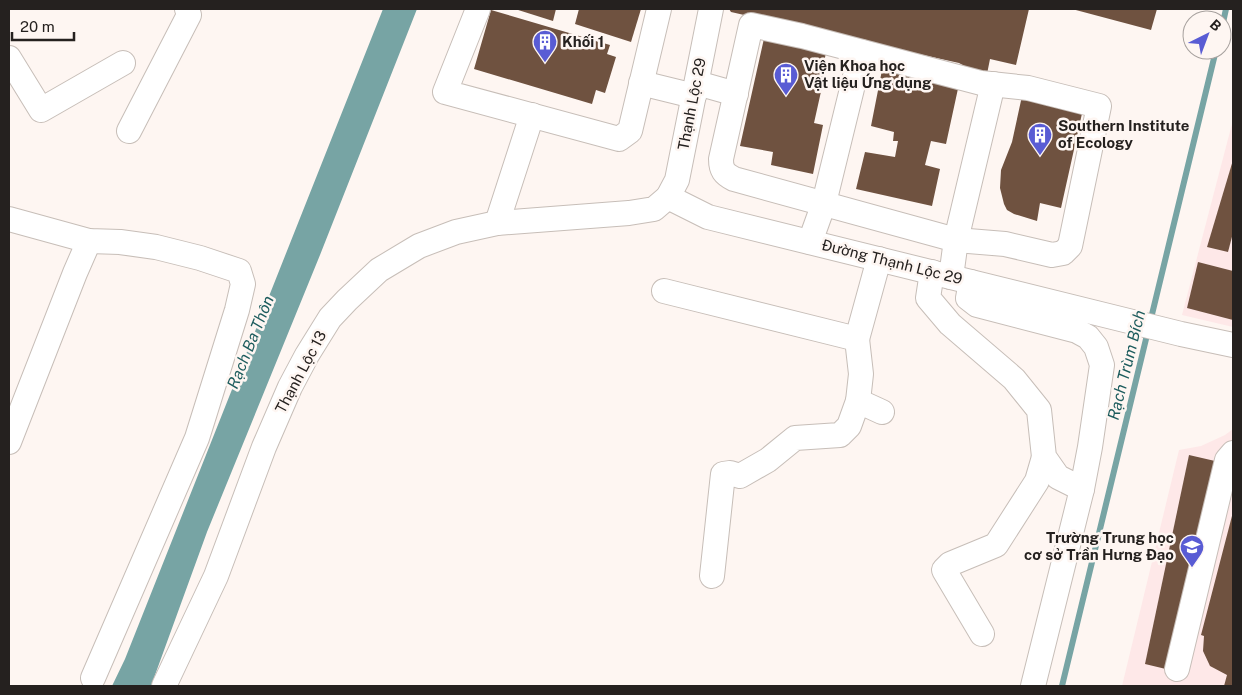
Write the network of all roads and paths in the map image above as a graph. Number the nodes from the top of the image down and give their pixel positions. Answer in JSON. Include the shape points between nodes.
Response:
{"nodes":[{"id":1,"x":187,"y":9,"type":"edge"},
{"id":2,"x":478,"y":9,"type":"edge"},
{"id":3,"x":659,"y":9,"type":"edge"},
{"id":4,"x":711,"y":9,"type":"edge"},
{"id":5,"x":861,"y":52,"type":"junction"},
{"id":6,"x":9,"y":58,"type":"edge"},
{"id":7,"x":123,"y":62,"type":"dead end"},
{"id":8,"x":641,"y":84,"type":"junction"},
{"id":9,"x":993,"y":84,"type":"junction"},
{"id":10,"x":695,"y":90,"type":"junction"},
{"id":11,"x":736,"y":94,"type":"junction"},
{"id":12,"x":532,"y":115,"type":"junction"},
{"id":13,"x":129,"y":131,"type":"dead end"},
{"id":14,"x":668,"y":197,"type":"junction"},
{"id":15,"x":824,"y":203,"type":"junction"},
{"id":16,"x":9,"y":219,"type":"edge"},
{"id":17,"x":497,"y":222,"type":"junction"},
{"id":18,"x":956,"y":240,"type":"junction"},
{"id":19,"x":89,"y":241,"type":"junction"},
{"id":20,"x":810,"y":242,"type":"junction"},
{"id":21,"x":879,"y":259,"type":"junction"},
{"id":22,"x":951,"y":277,"type":"junction"},
{"id":23,"x":664,"y":291,"type":"dead end"},
{"id":24,"x":857,"y":339,"type":"junction"},
{"id":25,"x":1233,"y":345,"type":"edge"},
{"id":26,"x":858,"y":401,"type":"junction"},
{"id":27,"x":882,"y":412,"type":"dead end"},
{"id":28,"x":9,"y":442,"type":"edge"},
{"id":29,"x":1233,"y":453,"type":"edge"},
{"id":30,"x":1044,"y":457,"type":"junction"},
{"id":31,"x":1082,"y":489,"type":"junction"},
{"id":32,"x":712,"y":576,"type":"dead end"},
{"id":33,"x":982,"y":634,"type":"dead end"},
{"id":34,"x":1177,"y":669,"type":"dead end"},
{"id":35,"x":93,"y":678,"type":"dead end"},
{"id":36,"x":164,"y":686,"type":"edge"},
{"id":37,"x":1034,"y":686,"type":"edge"}],
"edges":[{"from":1,"to":13,"type":"street","via":[[189,15]]},
{"from":2,"to":12,"type":"street","via":[[445,92]]},
{"from":3,"to":8,"type":"street"},
{"from":4,"to":10,"type":"street","name":"Thạnh Lộc 29"},
{"from":5,"to":9,"type":"street"},
{"from":5,"to":11,"type":"street","via":[[751,26]]},
{"from":5,"to":15,"type":"street"},
{"from":6,"to":7,"type":"street","via":[[40,110]]},
{"from":8,"to":10,"type":"street"},
{"from":8,"to":12,"type":"street","via":[[630,131],[619,139]]},
{"from":9,"to":18,"type":"street"},
{"from":9,"to":18,"type":"street","via":[[1028,88],[1099,106],[1070,246],[1063,253],[1052,255],[1005,244]]},
{"from":10,"to":11,"type":"street"},
{"from":10,"to":14,"type":"street","name":"Thạnh Lộc 29","via":[[677,180]]},
{"from":11,"to":15,"type":"street","via":[[721,168],[734,179]]},
{"from":12,"to":17,"type":"street"},
{"from":14,"to":17,"type":"street","name":"Thạnh Lộc 13","via":[[654,209],[629,213]]},
{"from":14,"to":20,"type":"street","name":"Đường Thạnh Lộc 29","via":[[708,217]]},
{"from":15,"to":18,"type":"street"},
{"from":15,"to":20,"type":"street"},
{"from":16,"to":19,"type":"street"},
{"from":17,"to":36,"type":"street","name":"Thạnh Lộc 13","via":[[419,246],[379,270],[330,318],[286,396],[216,576]]},
{"from":18,"to":22,"type":"street"},
{"from":19,"to":28,"type":"street"},
{"from":19,"to":35,"type":"street","via":[[156,247],[200,258],[239,270],[243,284],[238,310],[197,438]]},
{"from":20,"to":21,"type":"street","name":"Đường Thạnh Lộc 29"},
{"from":21,"to":22,"type":"street","name":"Đường Thạnh Lộc 29"},
{"from":21,"to":24,"type":"street"},
{"from":22,"to":25,"type":"street","name":"Đường Thạnh Lộc 29"},
{"from":22,"to":30,"type":"street","via":[[928,298],[950,324],[1014,379],[1039,410]]},
{"from":22,"to":31,"type":"street","via":[[977,305],[1077,331],[1096,347],[1102,365]]},
{"from":23,"to":24,"type":"street"},
{"from":24,"to":26,"type":"street","via":[[861,374]]},
{"from":26,"to":27,"type":"street"},
{"from":26,"to":32,"type":"street","via":[[849,426],[840,435],[795,438],[768,460],[740,476],[723,474]]},
{"from":29,"to":34,"type":"street","via":[[1227,460]]},
{"from":30,"to":31,"type":"street","via":[[1058,477]]},
{"from":30,"to":33,"type":"street","via":[[1037,481],[996,545],[950,564],[944,570]]},
{"from":31,"to":37,"type":"street"}]}
